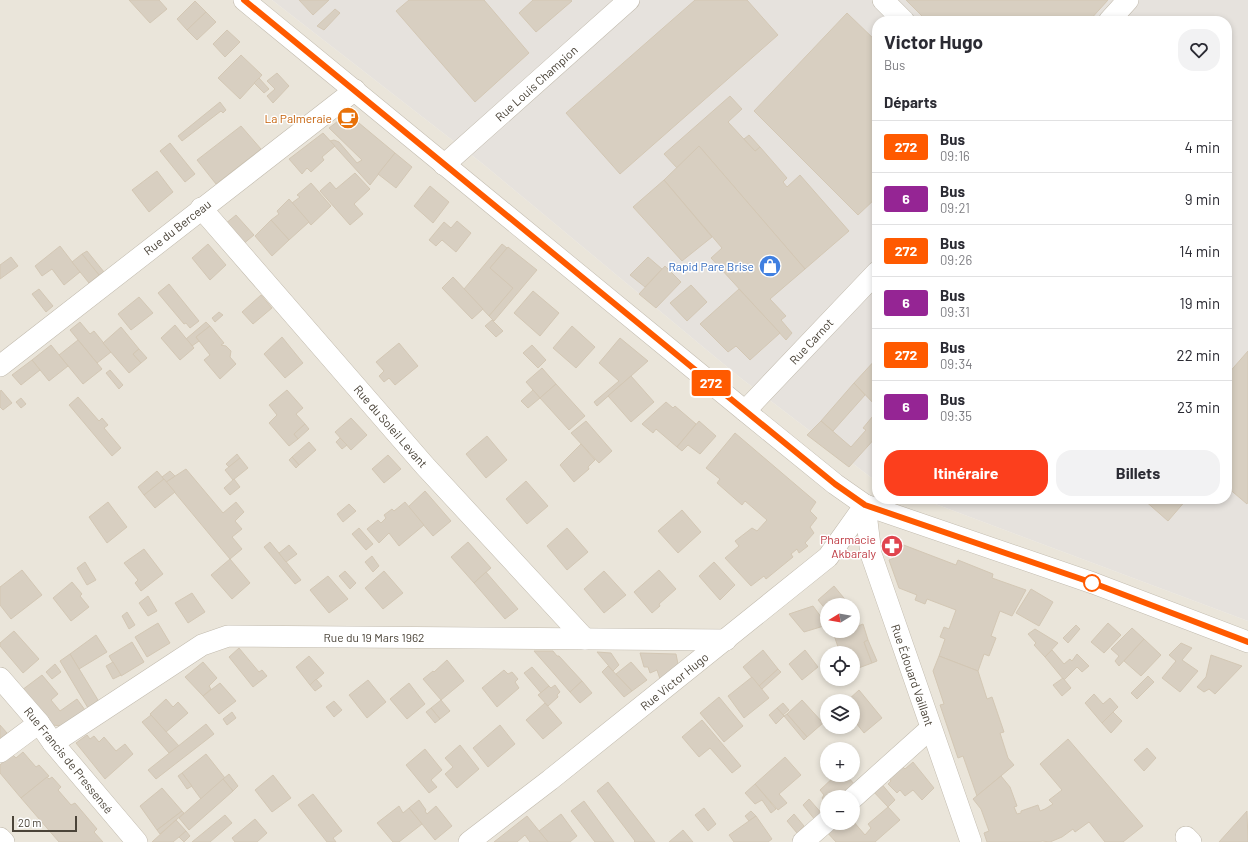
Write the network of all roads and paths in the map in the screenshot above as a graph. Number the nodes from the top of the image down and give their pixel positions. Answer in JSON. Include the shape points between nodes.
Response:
{"nodes":[{"id":1,"x":244,"y":0,"type":"edge"},
{"id":2,"x":629,"y":0,"type":"edge"},
{"id":3,"x":883,"y":0,"type":"edge"},
{"id":4,"x":1128,"y":0,"type":"edge"},
{"id":5,"x":899,"y":16,"type":"edge"},
{"id":6,"x":1114,"y":16,"type":"edge"},
{"id":7,"x":355,"y":90,"type":"junction"},
{"id":8,"x":444,"y":165,"type":"junction"},
{"id":9,"x":201,"y":208,"type":"junction"},
{"id":10,"x":872,"y":277,"type":"edge"},
{"id":11,"x":0,"y":366,"type":"edge"},
{"id":12,"x":745,"y":411,"type":"junction"},
{"id":13,"x":865,"y":505,"type":"junction"},
{"id":14,"x":585,"y":639,"type":"junction"},
{"id":15,"x":726,"y":640,"type":"junction"},
{"id":16,"x":1248,"y":642,"type":"edge"},
{"id":17,"x":0,"y":678,"type":"edge"},
{"id":18,"x":39,"y":723,"type":"junction"},
{"id":19,"x":932,"y":728,"type":"junction"},
{"id":20,"x":53,"y":743,"type":"junction"},
{"id":21,"x":0,"y":752,"type":"edge"},
{"id":22,"x":860,"y":792,"type":"edge"},
{"id":23,"x":820,"y":827,"type":"edge"},
{"id":24,"x":0,"y":838,"type":"edge"},
{"id":25,"x":4,"y":842,"type":"edge"},
{"id":26,"x":137,"y":842,"type":"edge"},
{"id":27,"x":469,"y":842,"type":"edge"},
{"id":28,"x":803,"y":842,"type":"edge"},
{"id":29,"x":971,"y":842,"type":"edge"}],
"edges":[{"from":1,"to":7,"type":"street"},
{"from":2,"to":8,"type":"street","name":"Rue Louis Champion"},
{"from":3,"to":5,"type":"street"},
{"from":4,"to":6,"type":"street"},
{"from":7,"to":8,"type":"street"},
{"from":7,"to":9,"type":"street","name":"Rue du Berceau"},
{"from":8,"to":12,"type":"street"},
{"from":9,"to":11,"type":"street","name":"Rue du Berceau"},
{"from":9,"to":14,"type":"street","name":"Rue du Soleil Levant","via":[[425,466]]},
{"from":10,"to":12,"type":"street","name":"Rue Carnot"},
{"from":12,"to":13,"type":"street"},
{"from":13,"to":15,"type":"street","name":"Rue Victor Hugo","via":[[828,557]]},
{"from":13,"to":16,"type":"street","via":[[1093,583]]},
{"from":13,"to":19,"type":"street","name":"Rue Édouard Vaillant","via":[[871,554]]},
{"from":14,"to":15,"type":"street","name":"Rue du 19 Mars 1962"},
{"from":14,"to":20,"type":"street","name":"Rue du 19 Mars 1962","via":[[228,636],[202,645]]},
{"from":15,"to":27,"type":"street","name":"Rue Victor Hugo"},
{"from":17,"to":18,"type":"street","name":"Rue Francis de Pressensé"},
{"from":18,"to":20,"type":"street","name":"Rue Francis de Pressensé"},
{"from":18,"to":21,"type":"street"},
{"from":19,"to":22,"type":"street"},
{"from":19,"to":29,"type":"street","name":"Rue Édouard Vaillant"},
{"from":20,"to":26,"type":"street","name":"Rue Francis de Pressensé"},
{"from":23,"to":28,"type":"street"},
{"from":24,"to":25,"type":"street"}]}
